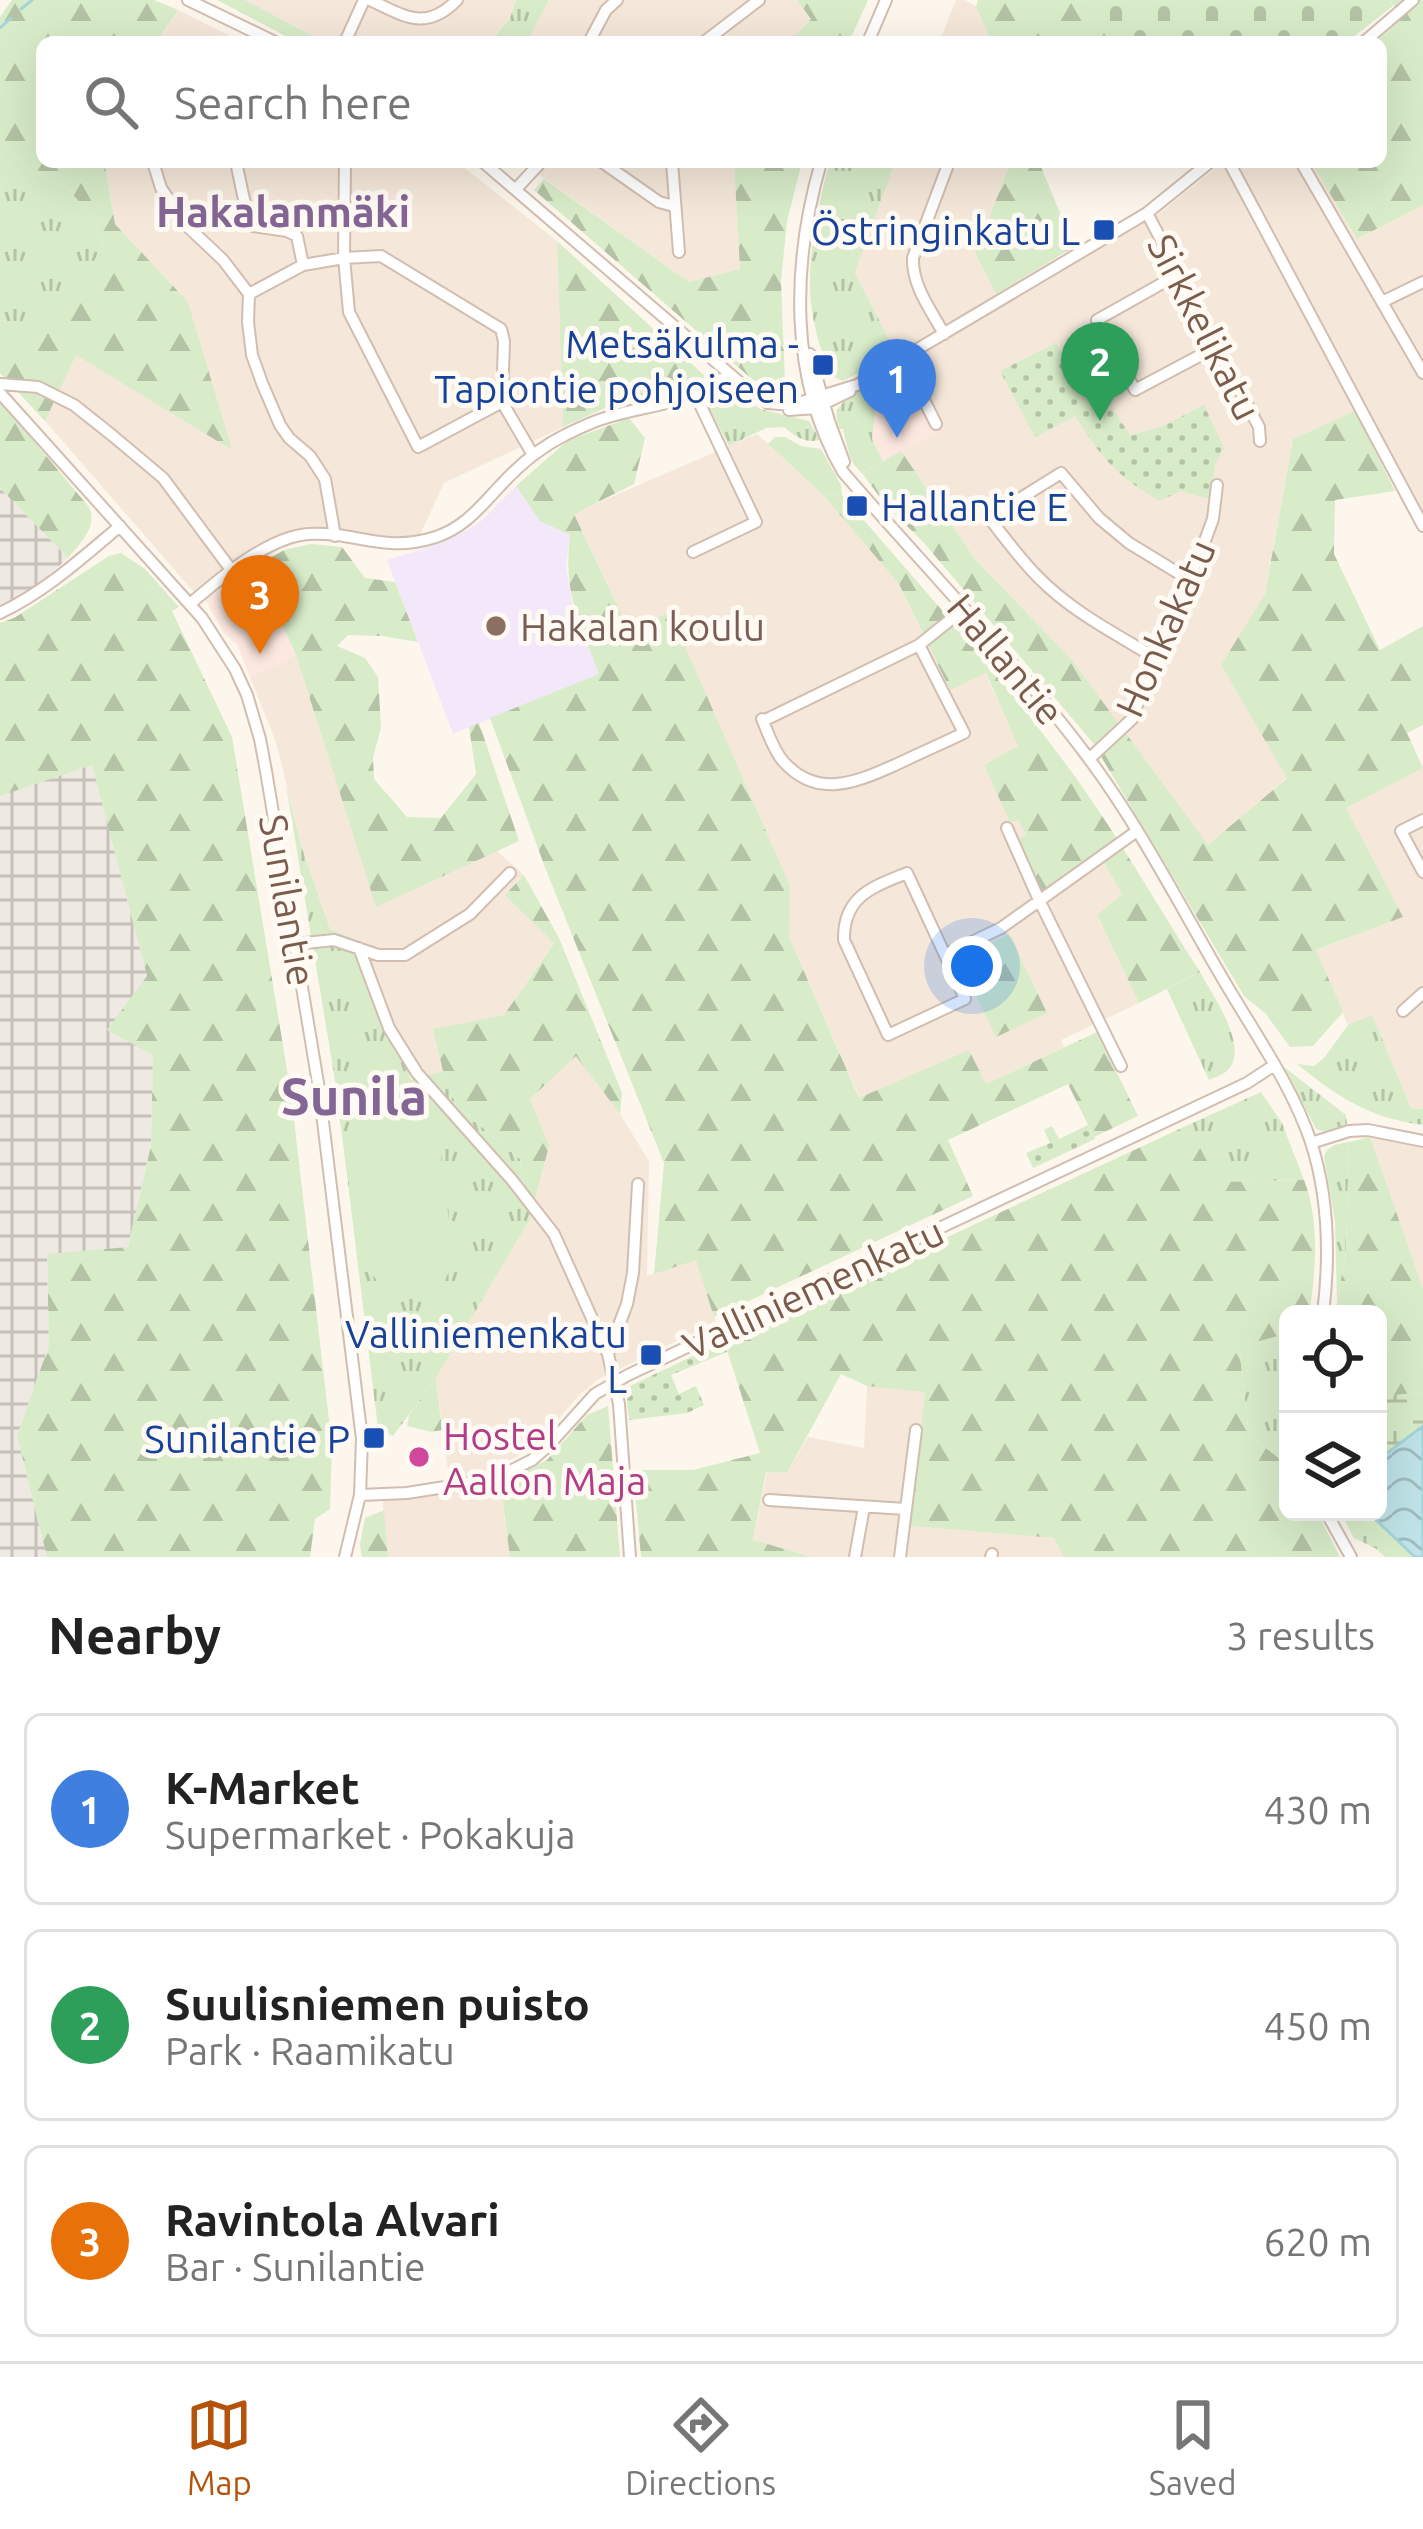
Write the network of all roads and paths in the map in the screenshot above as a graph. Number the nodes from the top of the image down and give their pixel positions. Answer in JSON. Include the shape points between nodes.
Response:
{"nodes":[{"id":1,"x":188,"y":0,"type":"edge"},
{"id":2,"x":367,"y":0,"type":"edge"},
{"id":3,"x":458,"y":0,"type":"edge"},
{"id":4,"x":617,"y":0,"type":"edge"},
{"id":5,"x":731,"y":0,"type":"edge"},
{"id":6,"x":759,"y":0,"type":"edge"},
{"id":7,"x":886,"y":0,"type":"edge"},
{"id":8,"x":1413,"y":0,"type":"edge"},
{"id":9,"x":741,"y":14,"type":"junction"},
{"id":10,"x":263,"y":36,"type":"edge"},
{"id":11,"x":348,"y":36,"type":"edge"},
{"id":12,"x":593,"y":36,"type":"edge"},
{"id":13,"x":712,"y":36,"type":"edge"},
{"id":14,"x":871,"y":36,"type":"edge"},
{"id":15,"x":1371,"y":36,"type":"edge"},
{"id":16,"x":155,"y":168,"type":"edge"},
{"id":17,"x":237,"y":168,"type":"edge"},
{"id":18,"x":345,"y":168,"type":"edge"},
{"id":19,"x":490,"y":168,"type":"edge"},
{"id":20,"x":535,"y":168,"type":"edge"},
{"id":21,"x":611,"y":168,"type":"edge"},
{"id":22,"x":672,"y":168,"type":"edge"},
{"id":23,"x":819,"y":168,"type":"edge"},
{"id":24,"x":947,"y":168,"type":"edge"},
{"id":25,"x":1203,"y":168,"type":"edge"},
{"id":26,"x":1232,"y":168,"type":"edge"},
{"id":27,"x":1304,"y":168,"type":"edge"},
{"id":28,"x":516,"y":189,"type":"junction"},
{"id":29,"x":674,"y":206,"type":"junction"},
{"id":30,"x":1147,"y":214,"type":"junction"},
{"id":31,"x":679,"y":252,"type":"dead end"},
{"id":32,"x":344,"y":258,"type":"junction"},
{"id":33,"x":303,"y":265,"type":"junction"},
{"id":34,"x":1178,"y":275,"type":"junction"},
{"id":35,"x":1423,"y":282,"type":"edge"},
{"id":36,"x":249,"y":294,"type":"junction"},
{"id":37,"x":1382,"y":302,"type":"junction"},
{"id":38,"x":944,"y":334,"type":"junction"},
{"id":39,"x":1216,"y":347,"type":"junction"},
{"id":40,"x":903,"y":358,"type":"junction"},
{"id":41,"x":728,"y":374,"type":"junction"},
{"id":42,"x":1423,"y":374,"type":"edge"},
{"id":43,"x":0,"y":388,"type":"edge"},
{"id":44,"x":696,"y":396,"type":"junction"},
{"id":45,"x":502,"y":402,"type":"junction"},
{"id":46,"x":818,"y":402,"type":"junction"},
{"id":47,"x":936,"y":424,"type":"dead end"},
{"id":48,"x":1260,"y":441,"type":"dead end"},
{"id":49,"x":533,"y":455,"type":"junction"},
{"id":50,"x":1217,"y":485,"type":"dead end"},
{"id":51,"x":120,"y":526,"type":"junction"},
{"id":52,"x":1423,"y":526,"type":"edge"},
{"id":53,"x":335,"y":536,"type":"junction"},
{"id":54,"x":693,"y":552,"type":"dead end"},
{"id":55,"x":232,"y":571,"type":"junction"},
{"id":56,"x":1188,"y":579,"type":"junction"},
{"id":57,"x":190,"y":604,"type":"junction"},
{"id":58,"x":964,"y":609,"type":"junction"},
{"id":59,"x":0,"y":613,"type":"edge"},
{"id":60,"x":919,"y":645,"type":"junction"},
{"id":61,"x":1154,"y":657,"type":"junction"},
{"id":62,"x":1089,"y":759,"type":"junction"},
{"id":63,"x":1423,"y":820,"type":"edge"},
{"id":64,"x":1007,"y":828,"type":"dead end"},
{"id":65,"x":1137,"y":830,"type":"junction"},
{"id":66,"x":1423,"y":872,"type":"edge"},
{"id":67,"x":510,"y":873,"type":"dead end"},
{"id":68,"x":1039,"y":900,"type":"junction"},
{"id":69,"x":295,"y":944,"type":"junction"},
{"id":70,"x":359,"y":948,"type":"junction"},
{"id":71,"x":945,"y":955,"type":"junction"},
{"id":72,"x":1423,"y":993,"type":"edge"},
{"id":73,"x":1403,"y":1011,"type":"dead end"},
{"id":74,"x":1121,"y":1066,"type":"dead end"},
{"id":75,"x":1274,"y":1066,"type":"junction"},
{"id":76,"x":1423,"y":1142,"type":"edge"},
{"id":77,"x":1311,"y":1143,"type":"junction"},
{"id":78,"x":638,"y":1184,"type":"dead end"},
{"id":79,"x":1324,"y":1305,"type":"edge"},
{"id":80,"x":608,"y":1354,"type":"junction"},
{"id":81,"x":616,"y":1382,"type":"junction"},
{"id":82,"x":916,"y":1430,"type":"dead end"},
{"id":83,"x":360,"y":1495,"type":"junction"},
{"id":84,"x":770,"y":1501,"type":"dead end"},
{"id":85,"x":864,"y":1507,"type":"junction"},
{"id":86,"x":905,"y":1509,"type":"junction"},
{"id":87,"x":1331,"y":1521,"type":"edge"},
{"id":88,"x":345,"y":1557,"type":"edge"},
{"id":89,"x":630,"y":1557,"type":"edge"},
{"id":90,"x":855,"y":1557,"type":"edge"},
{"id":91,"x":900,"y":1557,"type":"edge"},
{"id":92,"x":1351,"y":1557,"type":"edge"}],
"edges":[{"from":1,"to":10,"type":"street"},
{"from":2,"to":3,"type":"street","via":[[409,19],[430,18]]},
{"from":2,"to":11,"type":"street"},
{"from":4,"to":12,"type":"street"},
{"from":5,"to":9,"type":"street"},
{"from":6,"to":9,"type":"street"},
{"from":7,"to":14,"type":"street"},
{"from":8,"to":15,"type":"street"},
{"from":9,"to":13,"type":"street"},
{"from":16,"to":36,"type":"street","via":[[187,226]]},
{"from":17,"to":33,"type":"street","via":[[249,223],[297,236]]},
{"from":18,"to":32,"type":"street"},
{"from":19,"to":28,"type":"street"},
{"from":20,"to":28,"type":"street"},
{"from":21,"to":29,"type":"street"},
{"from":22,"to":29,"type":"street"},
{"from":23,"to":46,"type":"street","name":"Hallantie","via":[[800,300]]},
{"from":24,"to":38,"type":"street","via":[[912,272]]},
{"from":25,"to":30,"type":"street"},
{"from":26,"to":52,"type":"street"},
{"from":27,"to":37,"type":"street"},
{"from":28,"to":41,"type":"street"},
{"from":29,"to":31,"type":"street"},
{"from":30,"to":34,"type":"street","name":"Sirkkelikatu"},
{"from":30,"to":38,"type":"street"},
{"from":32,"to":33,"type":"street"},
{"from":32,"to":45,"type":"street","via":[[382,256],[501,328]]},
{"from":32,"to":45,"type":"street","via":[[349,312],[418,446]]},
{"from":33,"to":36,"type":"street"},
{"from":34,"to":39,"type":"street","name":"Sirkkelikatu"},
{"from":34,"to":39,"type":"street","via":[[1096,320],[1135,390]]},
{"from":35,"to":37,"type":"street"},
{"from":36,"to":53,"type":"street","via":[[252,355],[280,425],[325,478]]},
{"from":37,"to":42,"type":"street"},
{"from":38,"to":40,"type":"street"},
{"from":39,"to":48,"type":"street","name":"Sirkkelikatu"},
{"from":40,"to":46,"type":"street"},
{"from":40,"to":47,"type":"street"},
{"from":41,"to":44,"type":"street"},
{"from":41,"to":46,"type":"street","via":[[768,403],[793,410]]},
{"from":43,"to":51,"type":"street","name":"Sunilantie"},
{"from":43,"to":55,"type":"street","via":[[38,387],[74,405],[163,478]]},
{"from":44,"to":49,"type":"street","via":[[606,417]]},
{"from":44,"to":54,"type":"street","via":[[756,522]]},
{"from":45,"to":49,"type":"street"},
{"from":46,"to":58,"type":"street","name":"Hallantie","via":[[860,491]]},
{"from":49,"to":53,"type":"street","via":[[472,518],[442,535],[392,545]]},
{"from":50,"to":56,"type":"street","name":"Honkakatu"},
{"from":51,"to":57,"type":"street","name":"Sunilantie"},
{"from":51,"to":59,"type":"street","via":[[60,577]]},
{"from":53,"to":55,"type":"street","via":[[290,537]]},
{"from":55,"to":57,"type":"street"},
{"from":56,"to":61,"type":"street","name":"Honkakatu"},
{"from":56,"to":61,"type":"street","via":[[1099,518],[1061,473],[989,518],[1065,600]]},
{"from":57,"to":69,"type":"street","name":"Sunilantie","via":[[235,669],[254,717]]},
{"from":58,"to":60,"type":"street"},
{"from":58,"to":62,"type":"street","name":"Hallantie"},
{"from":60,"to":60,"type":"street","via":[[762,720],[779,758],[799,776],[838,786],[964,733]]},
{"from":61,"to":62,"type":"street","name":"Honkakatu","via":[[1132,719]]},
{"from":62,"to":65,"type":"street","name":"Hallantie"},
{"from":63,"to":66,"type":"street","via":[[1401,831]]},
{"from":64,"to":68,"type":"street"},
{"from":65,"to":68,"type":"street"},
{"from":65,"to":75,"type":"street","name":"Hallantie"},
{"from":67,"to":70,"type":"street","via":[[470,914],[405,955]]},
{"from":68,"to":71,"type":"street"},
{"from":68,"to":74,"type":"street"},
{"from":69,"to":70,"type":"street","via":[[334,940]]},
{"from":69,"to":83,"type":"street","name":"Sunilantie","via":[[362,1439]]},
{"from":70,"to":80,"type":"street","via":[[389,1028],[417,1073],[554,1234]]},
{"from":71,"to":71,"type":"street","via":[[907,872],[868,890],[844,922],[844,940],[888,1035],[965,999]]},
{"from":72,"to":73,"type":"street"},
{"from":75,"to":77,"type":"street","name":"Hallantie"},
{"from":75,"to":81,"type":"street","name":"Valliniemenkatu"},
{"from":76,"to":77,"type":"street","via":[[1368,1130]]},
{"from":77,"to":79,"type":"street","name":"Hallantie","via":[[1327,1229]]},
{"from":78,"to":80,"type":"street","via":[[633,1273]]},
{"from":80,"to":81,"type":"street"},
{"from":81,"to":83,"type":"street","name":"Valliniemenkatu","via":[[532,1460],[504,1474]]},
{"from":81,"to":89,"type":"street"},
{"from":82,"to":86,"type":"street"},
{"from":83,"to":88,"type":"street","name":"Sunilantie"},
{"from":84,"to":85,"type":"street"},
{"from":85,"to":86,"type":"street"},
{"from":85,"to":90,"type":"street"},
{"from":86,"to":91,"type":"street"},
{"from":87,"to":92,"type":"street"}]}
